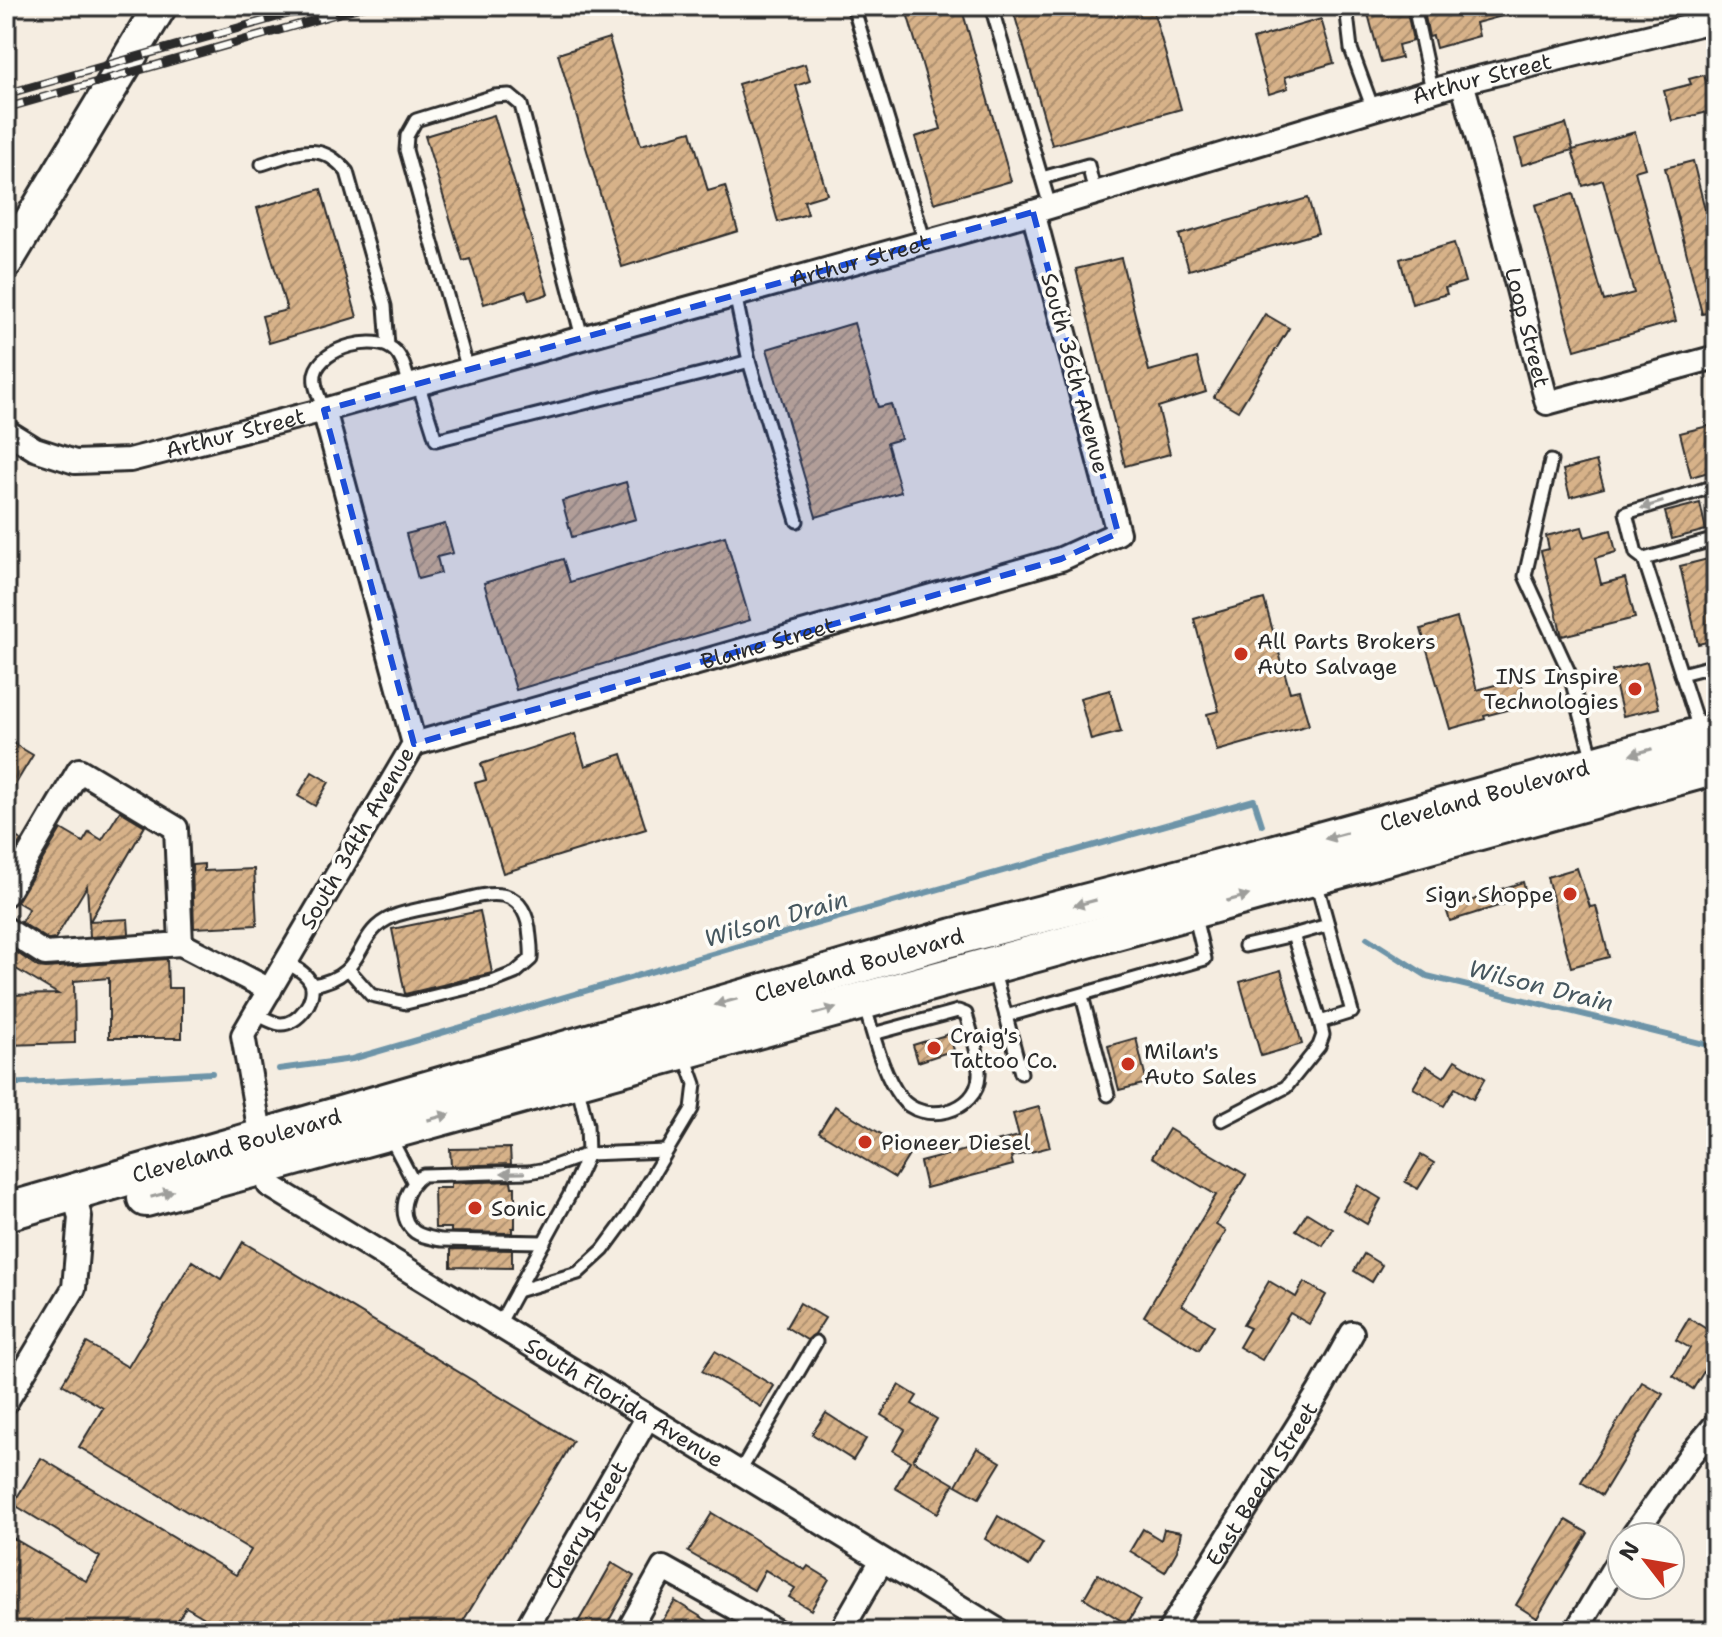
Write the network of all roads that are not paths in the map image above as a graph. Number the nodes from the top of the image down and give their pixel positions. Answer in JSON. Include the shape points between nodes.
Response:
{"nodes":[{"id":1,"x":160,"y":6,"type":"edge"},
{"id":2,"x":853,"y":6,"type":"edge"},
{"id":3,"x":991,"y":6,"type":"edge"},
{"id":4,"x":1346,"y":6,"type":"edge"},
{"id":5,"x":1414,"y":6,"type":"edge"},
{"id":6,"x":1716,"y":20,"type":"edge"},
{"id":7,"x":1462,"y":82,"type":"junction"},
{"id":8,"x":1432,"y":90,"type":"junction"},
{"id":9,"x":1373,"y":109,"type":"junction"},
{"id":10,"x":262,"y":164,"type":"dead end"},
{"id":11,"x":1042,"y":178,"type":"junction"},
{"id":12,"x":1095,"y":193,"type":"junction"},
{"id":13,"x":1042,"y":209,"type":"junction"},
{"id":14,"x":925,"y":242,"type":"junction"},
{"id":15,"x":6,"y":262,"type":"edge"},
{"id":16,"x":735,"y":294,"type":"junction"},
{"id":17,"x":582,"y":337,"type":"junction"},
{"id":18,"x":388,"y":346,"type":"junction"},
{"id":19,"x":1716,"y":357,"type":"edge"},
{"id":20,"x":749,"y":361,"type":"junction"},
{"id":21,"x":468,"y":370,"type":"junction"},
{"id":22,"x":414,"y":385,"type":"junction"},
{"id":23,"x":324,"y":410,"type":"junction"},
{"id":24,"x":6,"y":431,"type":"edge"},
{"id":25,"x":1551,"y":461,"type":"dead end"},
{"id":26,"x":1716,"y":502,"type":"edge"},
{"id":27,"x":797,"y":521,"type":"dead end"},
{"id":28,"x":1118,"y":533,"type":"joint"},
{"id":29,"x":1716,"y":539,"type":"edge"},
{"id":30,"x":1644,"y":559,"type":"junction"},
{"id":31,"x":1716,"y":665,"type":"edge"},
{"id":32,"x":1681,"y":674,"type":"junction"},
{"id":33,"x":414,"y":744,"type":"junction"},
{"id":34,"x":1711,"y":744,"type":"edge"},
{"id":35,"x":1595,"y":765,"type":"junction"},
{"id":36,"x":1315,"y":877,"type":"junction"},
{"id":37,"x":6,"y":894,"type":"edge"},
{"id":38,"x":1193,"y":910,"type":"junction"},
{"id":39,"x":1328,"y":925,"type":"junction"},
{"id":40,"x":6,"y":929,"type":"edge"},
{"id":41,"x":1293,"y":935,"type":"junction"},
{"id":42,"x":181,"y":944,"type":"junction"},
{"id":43,"x":1245,"y":946,"type":"dead end"},
{"id":44,"x":286,"y":962,"type":"junction"},
{"id":45,"x":992,"y":965,"type":"junction"},
{"id":46,"x":349,"y":970,"type":"junction"},
{"id":47,"x":312,"y":985,"type":"junction"},
{"id":48,"x":270,"y":990,"type":"junction"},
{"id":49,"x":1082,"y":996,"type":"junction"},
{"id":50,"x":863,"y":1000,"type":"junction"},
{"id":51,"x":256,"y":1014,"type":"junction"},
{"id":52,"x":1006,"y":1016,"type":"junction"},
{"id":53,"x":1320,"y":1022,"type":"junction"},
{"id":54,"x":678,"y":1033,"type":"junction"},
{"id":55,"x":873,"y":1034,"type":"junction"},
{"id":56,"x":571,"y":1063,"type":"junction"},
{"id":57,"x":1021,"y":1073,"type":"dead end"},
{"id":58,"x":1108,"y":1095,"type":"dead end"},
{"id":59,"x":383,"y":1117,"type":"junction"},
{"id":60,"x":1222,"y":1120,"type":"dead end"},
{"id":61,"x":262,"y":1151,"type":"junction"},
{"id":62,"x":666,"y":1151,"type":"junction"},
{"id":63,"x":588,"y":1154,"type":"junction"},
{"id":64,"x":413,"y":1181,"type":"junction"},
{"id":65,"x":77,"y":1205,"type":"junction"},
{"id":66,"x":6,"y":1212,"type":"edge"},
{"id":67,"x":6,"y":1238,"type":"edge"},
{"id":68,"x":544,"y":1242,"type":"junction"},
{"id":69,"x":517,"y":1291,"type":"junction"},
{"id":70,"x":498,"y":1327,"type":"junction"},
{"id":71,"x":1352,"y":1333,"type":"dead end"},
{"id":72,"x":816,"y":1342,"type":"dead end"},
{"id":73,"x":6,"y":1402,"type":"edge"},
{"id":74,"x":647,"y":1418,"type":"junction"},
{"id":75,"x":1716,"y":1424,"type":"edge"},
{"id":76,"x":739,"y":1473,"type":"junction"},
{"id":77,"x":1643,"y":1521,"type":"edge"},
{"id":78,"x":882,"y":1560,"type":"junction"},
{"id":79,"x":1606,"y":1581,"type":"edge"},
{"id":80,"x":525,"y":1631,"type":"edge"},
{"id":81,"x":628,"y":1631,"type":"edge"},
{"id":82,"x":776,"y":1631,"type":"edge"},
{"id":83,"x":841,"y":1631,"type":"edge"},
{"id":84,"x":999,"y":1631,"type":"edge"},
{"id":85,"x":1169,"y":1631,"type":"edge"},
{"id":86,"x":1576,"y":1631,"type":"edge"}],
"edges":[{"from":1,"to":15,"type":"main road"},
{"from":2,"to":14,"type":"lane"},
{"from":3,"to":11,"type":"lane"},
{"from":4,"to":9,"type":"lane","via":[[1351,49]]},
{"from":5,"to":8,"type":"lane"},
{"from":6,"to":7,"type":"street","name":"Arthur Street"},
{"from":7,"to":8,"type":"street","name":"Arthur Street"},
{"from":7,"to":19,"type":"street","name":"Loop Street","via":[[1547,403]]},
{"from":8,"to":9,"type":"street","name":"Arthur Street"},
{"from":9,"to":12,"type":"street","name":"Arthur Street"},
{"from":10,"to":18,"type":"lane","via":[[319,151],[347,172],[385,306]]},
{"from":11,"to":12,"type":"lane","via":[[1088,165]]},
{"from":11,"to":13,"type":"lane"},
{"from":12,"to":13,"type":"street","name":"Arthur Street"},
{"from":13,"to":14,"type":"street","name":"Arthur Street"},
{"from":13,"to":28,"type":"street","name":"South 36th Avenue"},
{"from":14,"to":16,"type":"street","name":"Arthur Street"},
{"from":16,"to":17,"type":"street","name":"Arthur Street"},
{"from":16,"to":20,"type":"lane"},
{"from":17,"to":21,"type":"street","name":"Arthur Street"},
{"from":17,"to":21,"type":"lane","via":[[521,105],[509,95],[494,96],[416,120],[407,136],[406,150]]},
{"from":18,"to":22,"type":"lane"},
{"from":18,"to":23,"type":"lane","via":[[368,343],[322,360],[315,376]]},
{"from":20,"to":22,"type":"lane","via":[[436,440]]},
{"from":20,"to":27,"type":"lane"},
{"from":21,"to":22,"type":"street","name":"Arthur Street"},
{"from":22,"to":23,"type":"street","name":"Arthur Street"},
{"from":23,"to":24,"type":"street","name":"Arthur Street","via":[[130,460],[75,462],[35,449]]},
{"from":23,"to":33,"type":"street","name":"South 34th Avenue"},
{"from":25,"to":35,"type":"lane","via":[[1525,576],[1569,672]]},
{"from":26,"to":30,"type":"lane","one_way":true,"via":[[1712,487],[1626,513],[1636,553]]},
{"from":28,"to":33,"type":"street","name":"Blaine Street","via":[[1061,559]]},
{"from":29,"to":30,"type":"lane"},
{"from":30,"to":32,"type":"lane"},
{"from":31,"to":32,"type":"lane"},
{"from":32,"to":34,"type":"lane"},
{"from":33,"to":44,"type":"street","name":"South 34th Avenue"},
{"from":34,"to":35,"type":"main road","name":"Cleveland Boulevard","one_way":true},
{"from":34,"to":36,"type":"main road","name":"Cleveland Boulevard"},
{"from":35,"to":54,"type":"main road","name":"Cleveland Boulevard","one_way":true,"via":[[954,937]]},
{"from":38,"to":36,"type":"main road","name":"Cleveland Boulevard","one_way":true},
{"from":36,"to":39,"type":"lane"},
{"from":37,"to":42,"type":"street","via":[[79,770],[176,828]]},
{"from":38,"to":45,"type":"main road","name":"Cleveland Boulevard"},
{"from":38,"to":49,"type":"lane","via":[[1205,959]]},
{"from":39,"to":41,"type":"lane"},
{"from":39,"to":53,"type":"lane","via":[[1352,1012]]},
{"from":40,"to":42,"type":"street","via":[[45,954]]},
{"from":41,"to":43,"type":"lane"},
{"from":41,"to":53,"type":"lane"},
{"from":42,"to":48,"type":"street"},
{"from":44,"to":47,"type":"lane"},
{"from":44,"to":48,"type":"street","name":"South 34th Avenue"},
{"from":45,"to":50,"type":"main road","name":"Cleveland Boulevard"},
{"from":45,"to":52,"type":"lane"},
{"from":46,"to":46,"type":"lane","via":[[374,930],[391,917],[487,894],[519,902],[526,913],[531,959],[492,982],[406,1003],[371,995]]},
{"from":46,"to":47,"type":"lane","via":[[332,982]]},
{"from":47,"to":51,"type":"lane","via":[[311,997],[292,1021],[283,1024]]},
{"from":48,"to":51,"type":"street","name":"South 34th Avenue"},
{"from":49,"to":52,"type":"lane"},
{"from":49,"to":58,"type":"lane"},
{"from":54,"to":50,"type":"main road","name":"Cleveland Boulevard","one_way":true},
{"from":50,"to":55,"type":"lane"},
{"from":51,"to":61,"type":"street","name":"South 34th Avenue","via":[[243,1035]]},
{"from":52,"to":57,"type":"lane"},
{"from":53,"to":60,"type":"lane","via":[[1319,1046],[1286,1087]]},
{"from":54,"to":56,"type":"main road","name":"Cleveland Boulevard"},
{"from":54,"to":62,"type":"lane","via":[[695,1084],[692,1109]]},
{"from":55,"to":55,"type":"lane","via":[[900,1097],[912,1109],[931,1113],[957,1108],[972,1098],[979,1076],[966,1014],[958,1011]]},
{"from":56,"to":59,"type":"main road","name":"Cleveland Boulevard"},
{"from":56,"to":63,"type":"lane","via":[[587,1125]]},
{"from":59,"to":61,"type":"main road","name":"Cleveland Boulevard"},
{"from":59,"to":64,"type":"lane"},
{"from":61,"to":65,"type":"main road","name":"Cleveland Boulevard"},
{"from":61,"to":70,"type":"street","name":"South Florida Avenue","via":[[269,1185]]},
{"from":62,"to":63,"type":"lane"},
{"from":62,"to":69,"type":"lane","via":[[628,1216],[595,1258],[578,1273]]},
{"from":63,"to":64,"type":"lane","one_way":true,"via":[[529,1172],[437,1173]]},
{"from":63,"to":68,"type":"lane"},
{"from":64,"to":68,"type":"lane","via":[[405,1195],[406,1219],[413,1231],[441,1240]]},
{"from":65,"to":66,"type":"main road","name":"Cleveland Boulevard"},
{"from":65,"to":67,"type":"main road","name":"Cleveland Boulevard"},
{"from":65,"to":73,"type":"street","via":[[74,1288]]},
{"from":68,"to":69,"type":"lane"},
{"from":69,"to":70,"type":"lane"},
{"from":70,"to":74,"type":"street","name":"South Florida Avenue"},
{"from":71,"to":85,"type":"street","name":"East Beech Street"},
{"from":72,"to":76,"type":"lane"},
{"from":74,"to":76,"type":"street","name":"South Florida Avenue"},
{"from":74,"to":80,"type":"street","name":"Cherry Street"},
{"from":75,"to":77,"type":"street"},
{"from":76,"to":78,"type":"street","name":"South Florida Avenue"},
{"from":78,"to":83,"type":"street"},
{"from":78,"to":84,"type":"street","name":"South Florida Avenue"},
{"from":79,"to":86,"type":"street"},
{"from":81,"to":82,"type":"street","via":[[663,1568]]}]}
